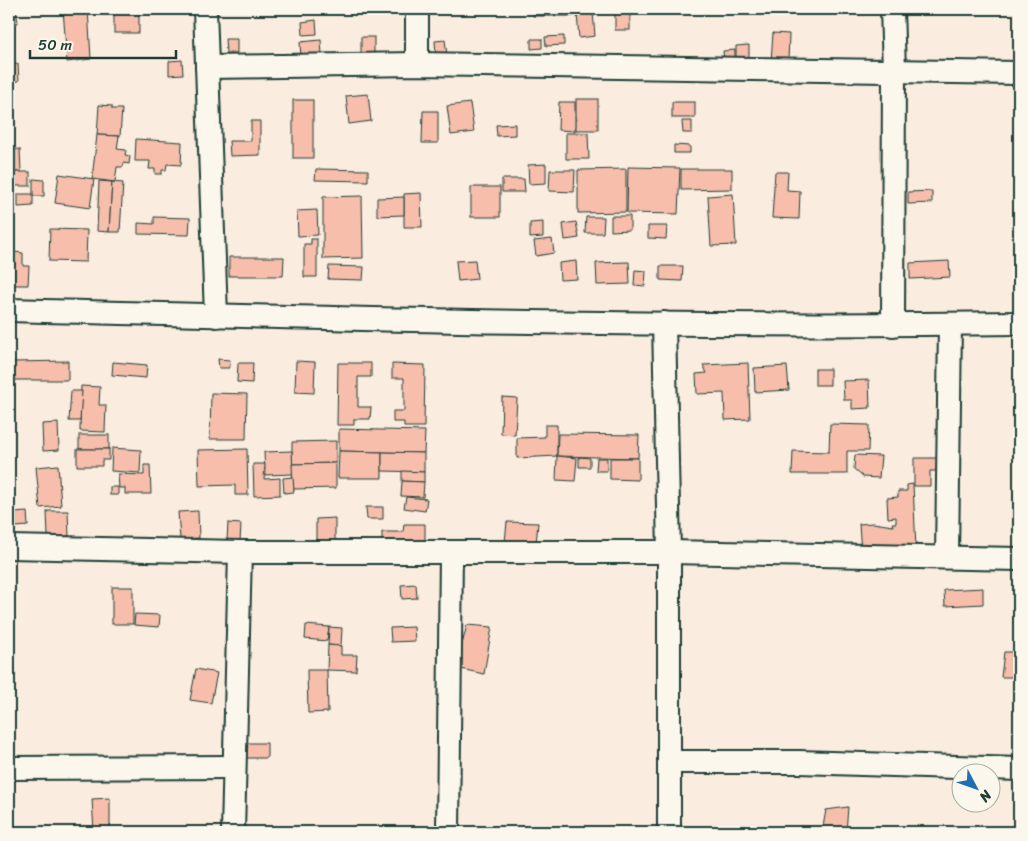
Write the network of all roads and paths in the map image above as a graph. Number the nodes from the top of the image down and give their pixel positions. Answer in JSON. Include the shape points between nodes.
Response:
{"nodes":[{"id":1,"x":205,"y":9,"type":"edge"},
{"id":2,"x":417,"y":9,"type":"edge"},
{"id":3,"x":892,"y":9,"type":"edge"},
{"id":4,"x":417,"y":64,"type":"junction"},
{"id":5,"x":207,"y":67,"type":"junction"},
{"id":6,"x":894,"y":70,"type":"junction"},
{"id":7,"x":1019,"y":73,"type":"edge"},
{"id":8,"x":9,"y":310,"type":"edge"},
{"id":9,"x":216,"y":316,"type":"junction"},
{"id":10,"x":1019,"y":323,"type":"edge"},
{"id":11,"x":664,"y":324,"type":"junction"},
{"id":12,"x":950,"y":324,"type":"junction"},
{"id":13,"x":893,"y":325,"type":"junction"},
{"id":14,"x":9,"y":542,"type":"edge"},
{"id":15,"x":9,"y":548,"type":"edge"},
{"id":16,"x":240,"y":552,"type":"junction"},
{"id":17,"x":669,"y":552,"type":"junction"},
{"id":18,"x":451,"y":553,"type":"junction"},
{"id":19,"x":947,"y":557,"type":"junction"},
{"id":20,"x":1019,"y":559,"type":"edge"},
{"id":21,"x":670,"y":762,"type":"junction"},
{"id":22,"x":234,"y":767,"type":"junction"},
{"id":23,"x":9,"y":768,"type":"edge"},
{"id":24,"x":1019,"y":769,"type":"edge"},
{"id":25,"x":233,"y":832,"type":"edge"},
{"id":26,"x":448,"y":832,"type":"edge"},
{"id":27,"x":669,"y":832,"type":"edge"}],
"edges":[{"from":1,"to":5,"type":"street"},
{"from":2,"to":4,"type":"street"},
{"from":3,"to":6,"type":"street"},
{"from":4,"to":5,"type":"street"},
{"from":4,"to":6,"type":"street"},
{"from":5,"to":9,"type":"street"},
{"from":6,"to":7,"type":"street"},
{"from":6,"to":13,"type":"street"},
{"from":8,"to":9,"type":"street"},
{"from":9,"to":11,"type":"street"},
{"from":10,"to":12,"type":"street"},
{"from":11,"to":13,"type":"street"},
{"from":11,"to":17,"type":"street"},
{"from":12,"to":13,"type":"street"},
{"from":12,"to":19,"type":"street"},
{"from":14,"to":15,"type":"street"},
{"from":15,"to":16,"type":"street"},
{"from":16,"to":18,"type":"street"},
{"from":16,"to":22,"type":"street"},
{"from":17,"to":18,"type":"street"},
{"from":17,"to":19,"type":"street"},
{"from":17,"to":21,"type":"street"},
{"from":18,"to":26,"type":"street"},
{"from":19,"to":20,"type":"street"},
{"from":21,"to":24,"type":"street","via":[[799,762]]},
{"from":21,"to":27,"type":"street"},
{"from":22,"to":23,"type":"street"},
{"from":22,"to":25,"type":"street"}]}
